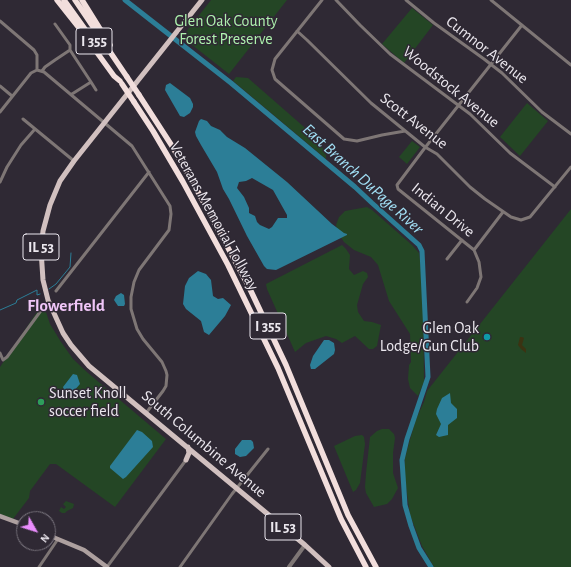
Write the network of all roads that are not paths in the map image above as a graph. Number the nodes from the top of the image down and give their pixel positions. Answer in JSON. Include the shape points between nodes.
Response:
{"nodes":[{"id":1,"x":57,"y":0,"type":"edge"},
{"id":2,"x":64,"y":0,"type":"edge"},
{"id":3,"x":75,"y":0,"type":"edge"},
{"id":4,"x":82,"y":0,"type":"edge"},
{"id":5,"x":202,"y":0,"type":"edge"},
{"id":6,"x":322,"y":0,"type":"edge"},
{"id":7,"x":336,"y":0,"type":"edge"},
{"id":8,"x":406,"y":0,"type":"edge"},
{"id":9,"x":491,"y":0,"type":"edge"},
{"id":10,"x":0,"y":21,"type":"edge"},
{"id":11,"x":55,"y":24,"type":"dead end"},
{"id":12,"x":522,"y":25,"type":"junction"},
{"id":13,"x":297,"y":31,"type":"junction"},
{"id":14,"x":70,"y":50,"type":"junction"},
{"id":15,"x":491,"y":64,"type":"junction"},
{"id":16,"x":571,"y":65,"type":"edge"},
{"id":17,"x":120,"y":67,"type":"junction"},
{"id":18,"x":37,"y":70,"type":"junction"},
{"id":19,"x":42,"y":71,"type":"junction"},
{"id":20,"x":91,"y":82,"type":"junction"},
{"id":21,"x":121,"y":82,"type":"junction"},
{"id":22,"x":0,"y":86,"type":"edge"},
{"id":23,"x":96,"y":90,"type":"dead end"},
{"id":24,"x":72,"y":94,"type":"junction"},
{"id":25,"x":12,"y":96,"type":"junction"},
{"id":26,"x":458,"y":105,"type":"junction"},
{"id":27,"x":0,"y":112,"type":"edge"},
{"id":28,"x":23,"y":119,"type":"dead end"},
{"id":29,"x":105,"y":122,"type":"junction"},
{"id":30,"x":35,"y":129,"type":"junction"},
{"id":31,"x":405,"y":131,"type":"junction"},
{"id":32,"x":571,"y":134,"type":"edge"},
{"id":33,"x":425,"y":147,"type":"junction"},
{"id":34,"x":74,"y":161,"type":"junction"},
{"id":35,"x":571,"y":167,"type":"edge"},
{"id":36,"x":149,"y":172,"type":"junction"},
{"id":37,"x":0,"y":182,"type":"edge"},
{"id":38,"x":555,"y":187,"type":"junction"},
{"id":39,"x":503,"y":212,"type":"junction"},
{"id":40,"x":462,"y":240,"type":"junction"},
{"id":41,"x":474,"y":250,"type":"junction"},
{"id":42,"x":447,"y":259,"type":"dead end"},
{"id":43,"x":56,"y":291,"type":"dead end"},
{"id":44,"x":48,"y":300,"type":"junction"},
{"id":45,"x":467,"y":302,"type":"dead end"},
{"id":46,"x":0,"y":353,"type":"edge"},
{"id":47,"x":146,"y":412,"type":"junction"},
{"id":48,"x":188,"y":447,"type":"junction"},
{"id":49,"x":268,"y":449,"type":"dead end"},
{"id":50,"x":197,"y":455,"type":"junction"},
{"id":51,"x":186,"y":460,"type":"junction"},
{"id":52,"x":236,"y":488,"type":"junction"},
{"id":53,"x":0,"y":516,"type":"edge"},
{"id":54,"x":16,"y":522,"type":"edge"},
{"id":55,"x":58,"y":540,"type":"joint"},
{"id":56,"x":305,"y":545,"type":"junction"},
{"id":57,"x":39,"y":567,"type":"edge"},
{"id":58,"x":107,"y":567,"type":"edge"},
{"id":59,"x":180,"y":567,"type":"edge"},
{"id":60,"x":289,"y":567,"type":"edge"},
{"id":61,"x":329,"y":567,"type":"edge"},
{"id":62,"x":366,"y":567,"type":"edge"},
{"id":63,"x":376,"y":567,"type":"edge"}],
"edges":[{"from":1,"to":21,"type":"highway"},
{"from":2,"to":21,"type":"highway","name":"Veterans Memorial Tollway","number":"I 355"},
{"from":3,"to":17,"type":"highway","name":"Veterans Memorial Tollway","number":"I 355"},
{"from":4,"to":17,"type":"highway","via":[[109,42]]},
{"from":5,"to":29,"type":"main road","number":"IL 53"},
{"from":6,"to":13,"type":"street"},
{"from":7,"to":26,"type":"street","name":"Woodstock Avenue","via":[[380,45]]},
{"from":8,"to":15,"type":"street","name":"Cumnor Avenue"},
{"from":9,"to":12,"type":"street"},
{"from":10,"to":18,"type":"street","via":[[34,50],[37,55]]},
{"from":11,"to":14,"type":"street","via":[[70,45]]},
{"from":12,"to":15,"type":"street"},
{"from":12,"to":16,"type":"street"},
{"from":13,"to":31,"type":"street","name":"Scott Avenue","via":[[371,103]]},
{"from":13,"to":31,"type":"street","via":[[275,59],[272,70],[279,82],[344,139],[357,141]]},
{"from":14,"to":19,"type":"street"},
{"from":14,"to":20,"type":"street"},
{"from":15,"to":26,"type":"street"},
{"from":15,"to":32,"type":"street","name":"Cumnor Avenue","via":[[542,112]]},
{"from":17,"to":63,"type":"highway","name":"Veterans Memorial Tollway","number":"I 355","bridge":true,"via":[[186,171],[245,280],[286,365],[348,515]]},
{"from":18,"to":19,"type":"street"},
{"from":18,"to":25,"type":"street","via":[[31,73]]},
{"from":19,"to":24,"type":"street"},
{"from":20,"to":23,"type":"street"},
{"from":20,"to":24,"type":"street"},
{"from":21,"to":62,"type":"highway","name":"Veterans Memorial Tollway","number":"I 355","bridge":true,"via":[[183,182],[228,265],[278,368],[341,519]]},
{"from":22,"to":25,"type":"street"},
{"from":24,"to":29,"type":"street"},
{"from":25,"to":27,"type":"street"},
{"from":26,"to":33,"type":"street"},
{"from":26,"to":38,"type":"street","name":"Woodstock Avenue","via":[[510,153]]},
{"from":28,"to":30,"type":"street"},
{"from":29,"to":34,"type":"main road","name":"South Columbine Avenue","number":"IL 53"},
{"from":29,"to":36,"type":"street","via":[[132,146]]},
{"from":30,"to":34,"type":"street"},
{"from":30,"to":37,"type":"street","via":[[21,145]]},
{"from":31,"to":33,"type":"street","name":"Scott Avenue"},
{"from":33,"to":39,"type":"street","name":"Scott Avenue"},
{"from":33,"to":40,"type":"street","name":"Indian Drive","via":[[399,181],[398,189]]},
{"from":34,"to":44,"type":"main road","name":"South Columbine Avenue","number":"IL 53","via":[[54,193],[44,224],[41,263]]},
{"from":35,"to":38,"type":"street"},
{"from":36,"to":43,"type":"street"},
{"from":36,"to":47,"type":"street","via":[[168,203],[171,214],[167,234],[139,270],[131,292],[131,309],[135,324],[143,339],[162,362],[167,375],[164,390]]},
{"from":38,"to":39,"type":"street","name":"Scott Avenue","via":[[528,219],[514,219]]},
{"from":39,"to":41,"type":"street"},
{"from":40,"to":41,"type":"street","name":"Indian Drive"},
{"from":40,"to":42,"type":"street"},
{"from":41,"to":45,"type":"street","via":[[479,262],[480,277],[477,288]]},
{"from":44,"to":46,"type":"street","via":[[7,357],[3,360]]},
{"from":44,"to":47,"type":"main road","name":"South Columbine Avenue","number":"IL 53","via":[[63,333],[81,357]]},
{"from":47,"to":48,"type":"main road","name":"South Columbine Avenue","number":"IL 53"},
{"from":48,"to":50,"type":"main road","name":"South Columbine Avenue","number":"IL 53"},
{"from":48,"to":51,"type":"main road"},
{"from":49,"to":52,"type":"street"},
{"from":50,"to":51,"type":"main road"},
{"from":50,"to":52,"type":"main road","name":"South Columbine Avenue","number":"IL 53"},
{"from":51,"to":58,"type":"street"},
{"from":52,"to":56,"type":"main road","name":"South Columbine Avenue","number":"IL 53"},
{"from":52,"to":59,"type":"street"},
{"from":53,"to":54,"type":"main road"},
{"from":55,"to":57,"type":"street"},
{"from":55,"to":58,"type":"main road","via":[[84,550]]},
{"from":56,"to":60,"type":"street"},
{"from":56,"to":61,"type":"main road","name":"South Columbine Avenue","number":"IL 53"}]}
